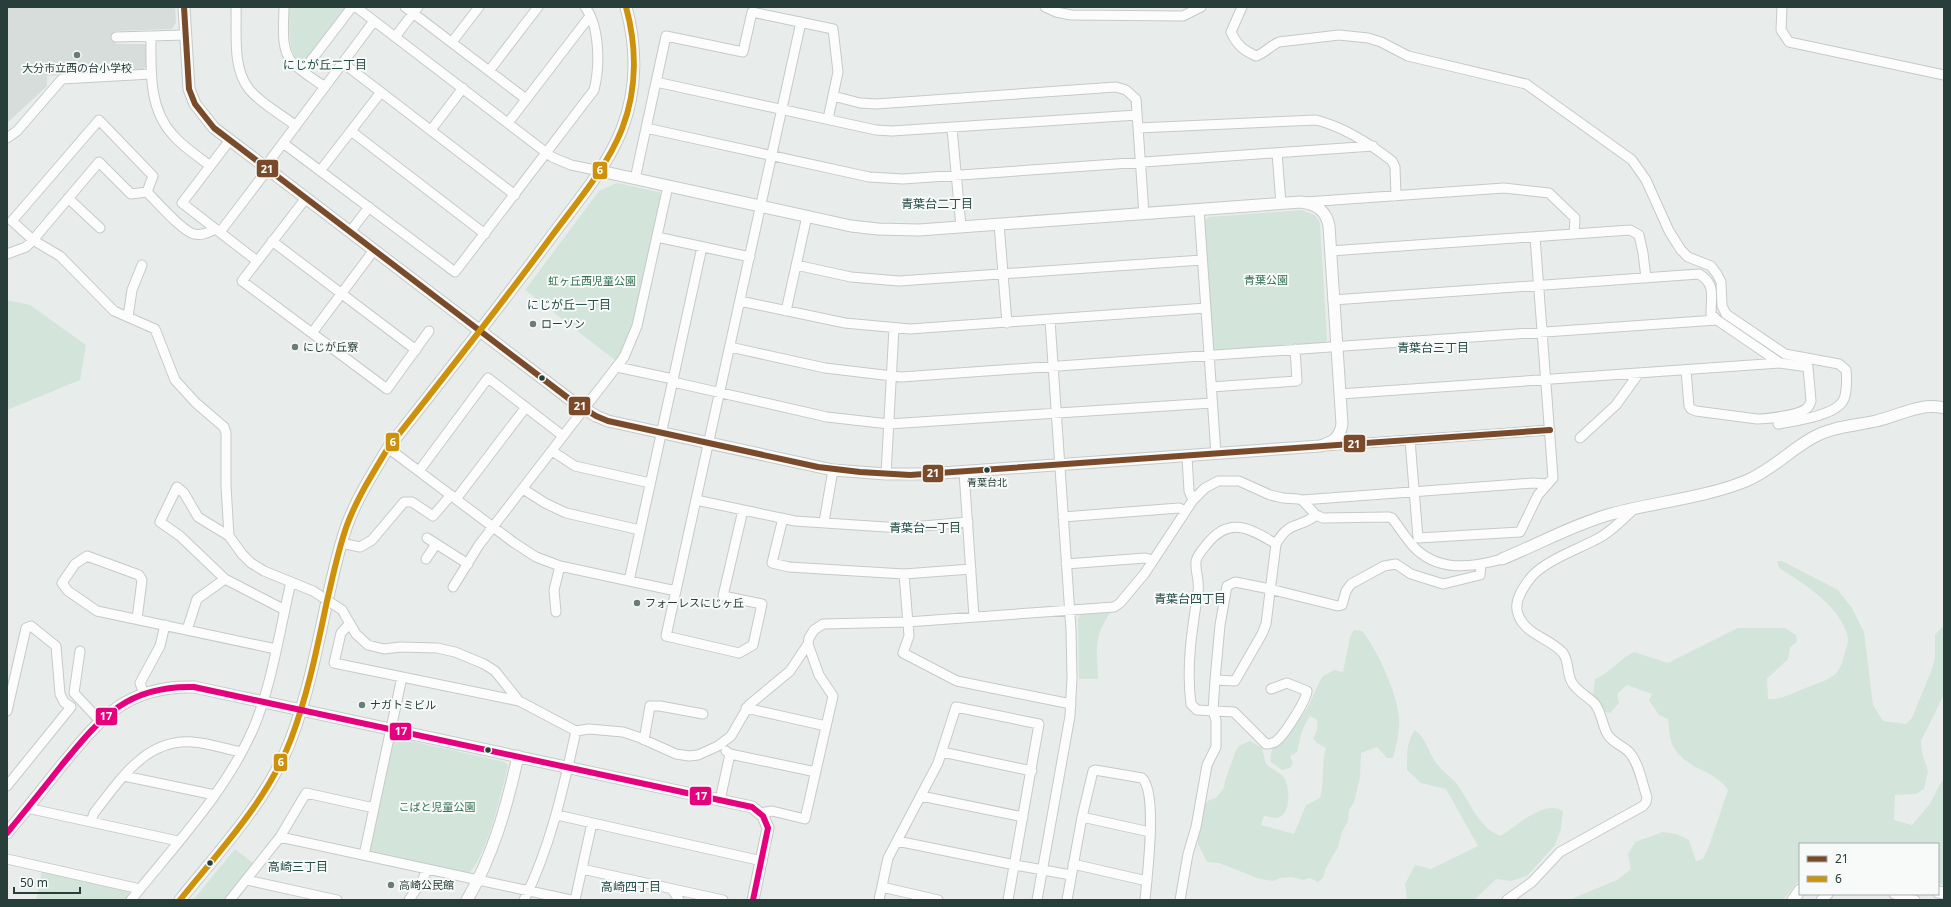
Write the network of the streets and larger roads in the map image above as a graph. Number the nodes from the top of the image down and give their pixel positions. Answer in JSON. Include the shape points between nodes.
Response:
{"nodes":[{"id":1,"x":184,"y":7,"type":"edge"},
{"id":2,"x":236,"y":7,"type":"edge"},
{"id":3,"x":284,"y":7,"type":"edge"},
{"id":4,"x":352,"y":7,"type":"edge"},
{"id":5,"x":356,"y":7,"type":"edge"},
{"id":6,"x":405,"y":7,"type":"edge"},
{"id":7,"x":479,"y":7,"type":"edge"},
{"id":8,"x":538,"y":7,"type":"edge"},
{"id":9,"x":585,"y":7,"type":"edge"},
{"id":10,"x":626,"y":7,"type":"edge"},
{"id":11,"x":1045,"y":7,"type":"edge"},
{"id":12,"x":1201,"y":7,"type":"edge"},
{"id":13,"x":1242,"y":7,"type":"edge"},
{"id":14,"x":1782,"y":7,"type":"edge"},
{"id":15,"x":416,"y":10,"type":"edge"},
{"id":16,"x":590,"y":16,"type":"junction"},
{"id":17,"x":374,"y":21,"type":"junction"},
{"id":18,"x":801,"y":22,"type":"junction"},
{"id":19,"x":185,"y":35,"type":"junction"},
{"id":20,"x":116,"y":36,"type":"dead end"},
{"id":21,"x":151,"y":36,"type":"junction"},
{"id":22,"x":395,"y":37,"type":"junction"},
{"id":23,"x":452,"y":42,"type":"junction"},
{"id":24,"x":343,"y":63,"type":"junction"},
{"id":25,"x":303,"y":71,"type":"junction"},
{"id":26,"x":489,"y":71,"type":"junction"},
{"id":27,"x":151,"y":74,"type":"junction"},
{"id":28,"x":1944,"y":75,"type":"edge"},
{"id":29,"x":656,"y":82,"type":"junction"},
{"id":30,"x":325,"y":87,"type":"junction"},
{"id":31,"x":463,"y":88,"type":"junction"},
{"id":32,"x":381,"y":92,"type":"junction"},
{"id":33,"x":833,"y":96,"type":"junction"},
{"id":34,"x":526,"y":99,"type":"junction"},
{"id":35,"x":782,"y":109,"type":"junction"},
{"id":36,"x":1137,"y":116,"type":"junction"},
{"id":37,"x":828,"y":119,"type":"junction"},
{"id":38,"x":508,"y":123,"type":"junction"},
{"id":39,"x":296,"y":126,"type":"junction"},
{"id":40,"x":646,"y":128,"type":"junction"},
{"id":41,"x":952,"y":128,"type":"junction"},
{"id":42,"x":1138,"y":128,"type":"junction"},
{"id":43,"x":431,"y":130,"type":"junction"},
{"id":44,"x":351,"y":131,"type":"junction"},
{"id":45,"x":7,"y":138,"type":"edge"},
{"id":46,"x":230,"y":140,"type":"junction"},
{"id":47,"x":283,"y":143,"type":"junction"},
{"id":48,"x":1373,"y":146,"type":"junction"},
{"id":49,"x":547,"y":153,"type":"junction"},
{"id":50,"x":1277,"y":153,"type":"junction"},
{"id":51,"x":772,"y":156,"type":"junction"},
{"id":52,"x":1140,"y":163,"type":"junction"},
{"id":53,"x":210,"y":166,"type":"junction"},
{"id":54,"x":266,"y":168,"type":"junction"},
{"id":55,"x":320,"y":171,"type":"junction"},
{"id":56,"x":600,"y":171,"type":"junction"},
{"id":57,"x":956,"y":175,"type":"junction"},
{"id":58,"x":635,"y":179,"type":"junction"},
{"id":59,"x":668,"y":186,"type":"junction"},
{"id":60,"x":147,"y":192,"type":"junction"},
{"id":61,"x":515,"y":195,"type":"junction"},
{"id":62,"x":1396,"y":196,"type":"junction"},
{"id":63,"x":68,"y":198,"type":"junction"},
{"id":64,"x":306,"y":198,"type":"junction"},
{"id":65,"x":1327,"y":201,"type":"junction"},
{"id":66,"x":1301,"y":202,"type":"junction"},
{"id":67,"x":1281,"y":204,"type":"junction"},
{"id":68,"x":761,"y":206,"type":"junction"},
{"id":69,"x":369,"y":208,"type":"junction"},
{"id":70,"x":1199,"y":210,"type":"junction"},
{"id":71,"x":1144,"y":214,"type":"junction"},
{"id":72,"x":807,"y":216,"type":"junction"},
{"id":73,"x":999,"y":224,"type":"junction"},
{"id":74,"x":1329,"y":226,"type":"junction"},
{"id":75,"x":961,"y":227,"type":"junction"},
{"id":76,"x":100,"y":228,"type":"dead end"},
{"id":77,"x":218,"y":231,"type":"junction"},
{"id":78,"x":350,"y":232,"type":"junction"},
{"id":79,"x":485,"y":234,"type":"junction"},
{"id":80,"x":1574,"y":234,"type":"junction"},
{"id":81,"x":657,"y":237,"type":"junction"},
{"id":82,"x":1535,"y":237,"type":"junction"},
{"id":83,"x":33,"y":240,"type":"junction"},
{"id":84,"x":272,"y":241,"type":"junction"},
{"id":85,"x":702,"y":247,"type":"junction"},
{"id":86,"x":374,"y":250,"type":"junction"},
{"id":87,"x":1330,"y":251,"type":"junction"},
{"id":88,"x":7,"y":254,"type":"edge"},
{"id":89,"x":750,"y":257,"type":"junction"},
{"id":90,"x":1202,"y":260,"type":"junction"},
{"id":91,"x":257,"y":261,"type":"junction"},
{"id":92,"x":142,"y":265,"type":"dead end"},
{"id":93,"x":796,"y":265,"type":"junction"},
{"id":94,"x":1003,"y":275,"type":"junction"},
{"id":95,"x":1646,"y":278,"type":"junction"},
{"id":96,"x":1539,"y":285,"type":"junction"},
{"id":97,"x":341,"y":293,"type":"junction"},
{"id":98,"x":1334,"y":300,"type":"junction"},
{"id":99,"x":740,"y":301,"type":"junction"},
{"id":100,"x":1206,"y":308,"type":"junction"},
{"id":101,"x":786,"y":311,"type":"junction"},
{"id":102,"x":128,"y":317,"type":"junction"},
{"id":103,"x":1050,"y":320,"type":"junction"},
{"id":104,"x":1717,"y":320,"type":"junction"},
{"id":105,"x":1007,"y":323,"type":"junction"},
{"id":106,"x":894,"y":328,"type":"junction"},
{"id":107,"x":429,"y":331,"type":"dead end"},
{"id":108,"x":480,"y":331,"type":"junction"},
{"id":109,"x":1543,"y":332,"type":"junction"},
{"id":110,"x":312,"y":333,"type":"junction"},
{"id":111,"x":1336,"y":346,"type":"junction"},
{"id":112,"x":730,"y":347,"type":"junction"},
{"id":113,"x":1295,"y":349,"type":"junction"},
{"id":114,"x":416,"y":350,"type":"junction"},
{"id":115,"x":1209,"y":355,"type":"junction"},
{"id":116,"x":1780,"y":363,"type":"junction"},
{"id":117,"x":1053,"y":366,"type":"junction"},
{"id":118,"x":617,"y":367,"type":"junction"},
{"id":119,"x":1686,"y":370,"type":"junction"},
{"id":120,"x":1639,"y":373,"type":"junction"},
{"id":121,"x":891,"y":376,"type":"junction"},
{"id":122,"x":1547,"y":380,"type":"junction"},
{"id":123,"x":673,"y":381,"type":"junction"},
{"id":124,"x":1211,"y":387,"type":"junction"},
{"id":125,"x":720,"y":393,"type":"junction"},
{"id":126,"x":1340,"y":394,"type":"junction"},
{"id":127,"x":1212,"y":403,"type":"junction"},
{"id":128,"x":526,"y":407,"type":"junction"},
{"id":129,"x":1944,"y":408,"type":"edge"},
{"id":130,"x":584,"y":409,"type":"junction"},
{"id":131,"x":1056,"y":415,"type":"junction"},
{"id":132,"x":889,"y":424,"type":"junction"},
{"id":133,"x":1342,"y":424,"type":"junction"},
{"id":134,"x":1778,"y":424,"type":"dead end"},
{"id":135,"x":1550,"y":430,"type":"junction"},
{"id":136,"x":661,"y":433,"type":"junction"},
{"id":137,"x":564,"y":436,"type":"junction"},
{"id":138,"x":1580,"y":438,"type":"dead end"},
{"id":139,"x":1410,"y":440,"type":"junction"},
{"id":140,"x":709,"y":443,"type":"junction"},
{"id":141,"x":1343,"y":445,"type":"junction"},
{"id":142,"x":1320,"y":446,"type":"junction"},
{"id":143,"x":388,"y":448,"type":"junction"},
{"id":144,"x":552,"y":451,"type":"junction"},
{"id":145,"x":1216,"y":454,"type":"junction"},
{"id":146,"x":1187,"y":456,"type":"junction"},
{"id":147,"x":1060,"y":465,"type":"junction"},
{"id":148,"x":834,"y":470,"type":"junction"},
{"id":149,"x":419,"y":471,"type":"junction"},
{"id":150,"x":964,"y":472,"type":"junction"},
{"id":151,"x":886,"y":474,"type":"junction"},
{"id":152,"x":650,"y":483,"type":"junction"},
{"id":153,"x":1547,"y":484,"type":"junction"},
{"id":154,"x":523,"y":489,"type":"junction"},
{"id":155,"x":1414,"y":492,"type":"junction"},
{"id":156,"x":453,"y":497,"type":"junction"},
{"id":157,"x":696,"y":500,"type":"junction"},
{"id":158,"x":1193,"y":500,"type":"junction"},
{"id":159,"x":1302,"y":500,"type":"junction"},
{"id":160,"x":1635,"y":508,"type":"junction"},
{"id":161,"x":743,"y":510,"type":"junction"},
{"id":162,"x":1185,"y":510,"type":"junction"},
{"id":163,"x":1316,"y":515,"type":"junction"},
{"id":164,"x":1063,"y":517,"type":"junction"},
{"id":165,"x":782,"y":518,"type":"junction"},
{"id":166,"x":824,"y":522,"type":"junction"},
{"id":167,"x":968,"y":522,"type":"junction"},
{"id":168,"x":493,"y":527,"type":"junction"},
{"id":169,"x":640,"y":530,"type":"junction"},
{"id":170,"x":229,"y":536,"type":"junction"},
{"id":171,"x":427,"y":538,"type":"dead end"},
{"id":172,"x":341,"y":543,"type":"junction"},
{"id":173,"x":436,"y":544,"type":"junction"},
{"id":174,"x":1276,"y":544,"type":"junction"},
{"id":175,"x":426,"y":559,"type":"dead end"},
{"id":176,"x":1502,"y":559,"type":"joint"},
{"id":177,"x":1154,"y":560,"type":"junction"},
{"id":178,"x":468,"y":564,"type":"junction"},
{"id":179,"x":1066,"y":564,"type":"junction"},
{"id":180,"x":1481,"y":565,"type":"junction"},
{"id":181,"x":560,"y":566,"type":"junction"},
{"id":182,"x":971,"y":569,"type":"junction"},
{"id":183,"x":904,"y":574,"type":"junction"},
{"id":184,"x":225,"y":579,"type":"junction"},
{"id":185,"x":629,"y":581,"type":"junction"},
{"id":186,"x":291,"y":582,"type":"junction"},
{"id":187,"x":453,"y":587,"type":"dead end"},
{"id":188,"x":1270,"y":589,"type":"junction"},
{"id":189,"x":676,"y":591,"type":"junction"},
{"id":190,"x":285,"y":610,"type":"junction"},
{"id":191,"x":1070,"y":610,"type":"junction"},
{"id":192,"x":556,"y":612,"type":"dead end"},
{"id":193,"x":974,"y":617,"type":"junction"},
{"id":194,"x":138,"y":619,"type":"junction"},
{"id":195,"x":907,"y":622,"type":"junction"},
{"id":196,"x":350,"y":623,"type":"junction"},
{"id":197,"x":165,"y":625,"type":"junction"},
{"id":198,"x":187,"y":630,"type":"junction"},
{"id":199,"x":808,"y":644,"type":"junction"},
{"id":200,"x":276,"y":649,"type":"junction"},
{"id":201,"x":80,"y":651,"type":"dead end"},
{"id":202,"x":402,"y":677,"type":"junction"},
{"id":203,"x":1215,"y":680,"type":"junction"},
{"id":204,"x":1271,"y":689,"type":"dead end"},
{"id":205,"x":144,"y":694,"type":"junction"},
{"id":206,"x":263,"y":701,"type":"junction"},
{"id":207,"x":519,"y":701,"type":"junction"},
{"id":208,"x":1070,"y":704,"type":"junction"},
{"id":209,"x":7,"y":708,"type":"edge"},
{"id":210,"x":746,"y":708,"type":"junction"},
{"id":211,"x":302,"y":709,"type":"junction"},
{"id":212,"x":1213,"y":711,"type":"junction"},
{"id":213,"x":703,"y":714,"type":"dead end"},
{"id":214,"x":100,"y":721,"type":"junction"},
{"id":215,"x":826,"y":726,"type":"junction"},
{"id":216,"x":391,"y":728,"type":"junction"},
{"id":217,"x":576,"y":731,"type":"junction"},
{"id":218,"x":644,"y":740,"type":"junction"},
{"id":219,"x":718,"y":746,"type":"junction"},
{"id":220,"x":241,"y":752,"type":"junction"},
{"id":221,"x":942,"y":752,"type":"junction"},
{"id":222,"x":730,"y":754,"type":"junction"},
{"id":223,"x":518,"y":756,"type":"junction"},
{"id":224,"x":568,"y":767,"type":"junction"},
{"id":225,"x":1032,"y":771,"type":"junction"},
{"id":226,"x":816,"y":772,"type":"junction"},
{"id":227,"x":124,"y":776,"type":"junction"},
{"id":228,"x":9,"y":780,"type":"edge"},
{"id":229,"x":215,"y":795,"type":"junction"},
{"id":230,"x":921,"y":796,"type":"junction"},
{"id":231,"x":720,"y":800,"type":"junction"},
{"id":232,"x":27,"y":808,"type":"junction"},
{"id":233,"x":374,"y":808,"type":"junction"},
{"id":234,"x":760,"y":813,"type":"junction"},
{"id":235,"x":557,"y":816,"type":"junction"},
{"id":236,"x":1023,"y":817,"type":"junction"},
{"id":237,"x":1082,"y":817,"type":"junction"},
{"id":238,"x":92,"y":822,"type":"junction"},
{"id":239,"x":592,"y":823,"type":"junction"},
{"id":240,"x":1150,"y":832,"type":"junction"},
{"id":241,"x":7,"y":833,"type":"edge"},
{"id":242,"x":280,"y":836,"type":"junction"},
{"id":243,"x":178,"y":841,"type":"junction"},
{"id":244,"x":897,"y":842,"type":"junction"},
{"id":245,"x":364,"y":855,"type":"junction"},
{"id":246,"x":7,"y":859,"type":"edge"},
{"id":247,"x":762,"y":861,"type":"junction"},
{"id":248,"x":1073,"y":864,"type":"junction"},
{"id":249,"x":1014,"y":865,"type":"junction"},
{"id":250,"x":427,"y":869,"type":"junction"},
{"id":251,"x":582,"y":869,"type":"junction"},
{"id":252,"x":1042,"y":870,"type":"junction"},
{"id":253,"x":1071,"y":875,"type":"junction"},
{"id":254,"x":247,"y":880,"type":"junction"},
{"id":255,"x":478,"y":880,"type":"junction"},
{"id":256,"x":1147,"y":882,"type":"junction"},
{"id":257,"x":882,"y":887,"type":"junction"},
{"id":258,"x":140,"y":889,"type":"junction"},
{"id":259,"x":672,"y":889,"type":"junction"},
{"id":260,"x":529,"y":891,"type":"junction"},
{"id":261,"x":1799,"y":891,"type":"edge"},
{"id":262,"x":1898,"y":895,"type":"edge"},
{"id":263,"x":131,"y":900,"type":"edge"},
{"id":264,"x":180,"y":900,"type":"edge"},
{"id":265,"x":230,"y":900,"type":"edge"},
{"id":266,"x":337,"y":900,"type":"edge"},
{"id":267,"x":409,"y":900,"type":"edge"},
{"id":268,"x":467,"y":900,"type":"edge"},
{"id":269,"x":524,"y":900,"type":"edge"},
{"id":270,"x":571,"y":900,"type":"edge"},
{"id":271,"x":575,"y":900,"type":"edge"},
{"id":272,"x":679,"y":900,"type":"edge"},
{"id":273,"x":723,"y":900,"type":"edge"},
{"id":274,"x":753,"y":900,"type":"edge"},
{"id":275,"x":879,"y":900,"type":"edge"},
{"id":276,"x":938,"y":900,"type":"edge"},
{"id":277,"x":1008,"y":900,"type":"edge"},
{"id":278,"x":1037,"y":900,"type":"edge"},
{"id":279,"x":1067,"y":900,"type":"edge"},
{"id":280,"x":1145,"y":900,"type":"edge"},
{"id":281,"x":1180,"y":900,"type":"edge"},
{"id":282,"x":1507,"y":900,"type":"edge"},
{"id":283,"x":1793,"y":900,"type":"edge"},
{"id":284,"x":1915,"y":900,"type":"edge"}],
"edges":[{"from":1,"to":19,"type":"street"},
{"from":2,"to":39,"type":"street","via":[[238,66],[242,77],[257,97]]},
{"from":3,"to":25,"type":"street","via":[[287,55]]},
{"from":4,"to":25,"type":"street"},
{"from":5,"to":17,"type":"street"},
{"from":6,"to":15,"type":"street"},
{"from":7,"to":23,"type":"street"},
{"from":8,"to":26,"type":"street"},
{"from":9,"to":16,"type":"street"},
{"from":10,"to":56,"type":"street","via":[[634,44],[632,91],[622,128]]},
{"from":11,"to":12,"type":"street","via":[[1071,15],[1166,17],[1183,16]]},
{"from":13,"to":134,"type":"street","via":[[1231,32],[1236,43],[1256,56],[1279,42],[1339,34],[1381,42],[1408,56],[1526,84],[1632,160],[1646,180],[1669,231],[1681,250],[1688,257],[1711,266],[1717,274],[1721,282],[1722,306],[1726,314],[1785,354],[1839,364],[1846,370],[1844,399],[1839,405],[1821,414]]},
{"from":14,"to":28,"type":"street","via":[[1781,30],[1789,42]]},
{"from":15,"to":22,"type":"street"},
{"from":15,"to":23,"type":"street"},
{"from":16,"to":34,"type":"street"},
{"from":16,"to":49,"type":"street","via":[[598,56],[594,90]]},
{"from":17,"to":22,"type":"street"},
{"from":17,"to":24,"type":"street"},
{"from":18,"to":29,"type":"street","via":[[752,12],[743,52],[666,36]]},
{"from":18,"to":33,"type":"street","via":[[833,30],[838,72]]},
{"from":18,"to":35,"type":"street"},
{"from":19,"to":21,"type":"street"},
{"from":19,"to":46,"type":"street","via":[[189,89],[195,104],[214,128]]},
{"from":20,"to":21,"type":"street"},
{"from":21,"to":27,"type":"street"},
{"from":22,"to":31,"type":"street"},
{"from":23,"to":26,"type":"street"},
{"from":24,"to":30,"type":"street"},
{"from":24,"to":32,"type":"street"},
{"from":25,"to":30,"type":"street"},
{"from":26,"to":34,"type":"street"},
{"from":27,"to":45,"type":"street","via":[[62,79],[17,131]]},
{"from":27,"to":53,"type":"street","via":[[155,100],[165,125],[175,137]]},
{"from":29,"to":35,"type":"street"},
{"from":29,"to":40,"type":"street"},
{"from":30,"to":39,"type":"street"},
{"from":31,"to":38,"type":"street"},
{"from":31,"to":43,"type":"street"},
{"from":32,"to":43,"type":"street"},
{"from":32,"to":44,"type":"street"},
{"from":33,"to":36,"type":"street","via":[[876,104],[1116,87],[1126,90],[1136,99]]},
{"from":33,"to":37,"type":"street"},
{"from":34,"to":38,"type":"street"},
{"from":35,"to":37,"type":"street"},
{"from":35,"to":51,"type":"street"},
{"from":36,"to":41,"type":"street"},
{"from":36,"to":42,"type":"street"},
{"from":37,"to":41,"type":"street","via":[[892,131]]},
{"from":38,"to":49,"type":"street"},
{"from":39,"to":47,"type":"street"},
{"from":40,"to":51,"type":"street"},
{"from":40,"to":58,"type":"street"},
{"from":41,"to":57,"type":"street"},
{"from":42,"to":48,"type":"street","via":[[1316,120],[1330,124]]},
{"from":42,"to":52,"type":"street"},
{"from":43,"to":61,"type":"street"},
{"from":44,"to":55,"type":"street"},
{"from":44,"to":79,"type":"street"},
{"from":46,"to":53,"type":"street"},
{"from":46,"to":54,"type":"street"},
{"from":47,"to":54,"type":"street"},
{"from":47,"to":55,"type":"street"},
{"from":48,"to":50,"type":"street"},
{"from":48,"to":62,"type":"street","via":[[1392,161],[1395,167]]},
{"from":49,"to":56,"type":"street","via":[[563,162]]},
{"from":49,"to":61,"type":"street"},
{"from":50,"to":52,"type":"street"},
{"from":50,"to":67,"type":"street"},
{"from":51,"to":57,"type":"street","via":[[874,177],[903,179]]},
{"from":51,"to":68,"type":"street"},
{"from":52,"to":57,"type":"street"},
{"from":52,"to":71,"type":"street"},
{"from":53,"to":77,"type":"street","via":[[182,203]]},
{"from":54,"to":64,"type":"street"},
{"from":54,"to":77,"type":"street"},
{"from":55,"to":69,"type":"street"},
{"from":56,"to":58,"type":"street"},
{"from":56,"to":108,"type":"street"},
{"from":57,"to":75,"type":"street"},
{"from":58,"to":59,"type":"street"},
{"from":59,"to":68,"type":"street"},
{"from":59,"to":81,"type":"street"},
{"from":60,"to":63,"type":"street","via":[[131,194],[99,162]]},
{"from":60,"to":77,"type":"street","via":[[189,232],[204,234]]},
{"from":60,"to":83,"type":"street","via":[[153,176],[99,120],[12,221]]},
{"from":61,"to":79,"type":"street"},
{"from":62,"to":65,"type":"street"},
{"from":62,"to":80,"type":"street","via":[[1504,188],[1549,194],[1575,218]]},
{"from":63,"to":76,"type":"street"},
{"from":63,"to":83,"type":"street"},
{"from":64,"to":78,"type":"street"},
{"from":64,"to":84,"type":"street"},
{"from":65,"to":66,"type":"street"},
{"from":65,"to":74,"type":"street"},
{"from":66,"to":67,"type":"street"},
{"from":66,"to":74,"type":"street","via":[[1319,207],[1326,216]]},
{"from":67,"to":70,"type":"street"},
{"from":68,"to":72,"type":"street"},
{"from":68,"to":89,"type":"street"},
{"from":69,"to":78,"type":"street"},
{"from":69,"to":79,"type":"street","via":[[455,272]]},
{"from":70,"to":71,"type":"street"},
{"from":70,"to":90,"type":"street"},
{"from":71,"to":73,"type":"street"},
{"from":72,"to":75,"type":"street","via":[[878,230]]},
{"from":72,"to":93,"type":"street"},
{"from":73,"to":75,"type":"street"},
{"from":73,"to":94,"type":"street"},
{"from":74,"to":87,"type":"street"},
{"from":77,"to":91,"type":"street"},
{"from":78,"to":86,"type":"street"},
{"from":80,"to":82,"type":"street"},
{"from":80,"to":95,"type":"street","via":[[1630,230],[1639,236]]},
{"from":81,"to":85,"type":"street"},
{"from":81,"to":118,"type":"street","via":[[637,326]]},
{"from":82,"to":87,"type":"street"},
{"from":82,"to":96,"type":"street"},
{"from":83,"to":88,"type":"street","via":[[26,247]]},
{"from":83,"to":102,"type":"street","via":[[60,256],[114,311]]},
{"from":84,"to":91,"type":"street"},
{"from":84,"to":97,"type":"street"},
{"from":85,"to":89,"type":"street"},
{"from":85,"to":123,"type":"street"},
{"from":86,"to":97,"type":"street"},
{"from":86,"to":108,"type":"street"},
{"from":87,"to":98,"type":"street"},
{"from":89,"to":99,"type":"street"},
{"from":90,"to":94,"type":"street"},
{"from":90,"to":100,"type":"street"},
{"from":91,"to":110,"type":"street","via":[[242,280]]},
{"from":92,"to":102,"type":"street","via":[[132,290]]},
{"from":93,"to":94,"type":"street","via":[[851,277],[899,281]]},
{"from":93,"to":101,"type":"street"},
{"from":94,"to":105,"type":"street"},
{"from":95,"to":96,"type":"street"},
{"from":95,"to":104,"type":"street","via":[[1699,274],[1708,280],[1711,286],[1711,314]]},
{"from":96,"to":98,"type":"street"},
{"from":96,"to":109,"type":"street"},
{"from":97,"to":110,"type":"street"},
{"from":97,"to":114,"type":"street"},
{"from":98,"to":111,"type":"street"},
{"from":99,"to":101,"type":"street"},
{"from":99,"to":112,"type":"street"},
{"from":100,"to":103,"type":"street"},
{"from":100,"to":115,"type":"street"},
{"from":101,"to":106,"type":"street","via":[[845,324]]},
{"from":102,"to":170,"type":"street","via":[[155,329],[175,380],[196,403],[224,427]]},
{"from":103,"to":105,"type":"street"},
{"from":103,"to":117,"type":"street"},
{"from":104,"to":109,"type":"street"},
{"from":104,"to":116,"type":"street"},
{"from":105,"to":106,"type":"street"},
{"from":106,"to":121,"type":"street"},
{"from":107,"to":114,"type":"street"},
{"from":108,"to":130,"type":"street"},
{"from":108,"to":143,"type":"street"},
{"from":109,"to":111,"type":"street"},
{"from":109,"to":122,"type":"street"},
{"from":110,"to":114,"type":"street","via":[[387,389]]},
{"from":111,"to":113,"type":"street"},
{"from":111,"to":126,"type":"street"},
{"from":112,"to":121,"type":"street","via":[[825,368]]},
{"from":112,"to":125,"type":"street"},
{"from":113,"to":115,"type":"street"},
{"from":113,"to":124,"type":"street","via":[[1297,381]]},
{"from":115,"to":117,"type":"street"},
{"from":115,"to":124,"type":"street"},
{"from":116,"to":119,"type":"street"},
{"from":116,"to":119,"type":"street","via":[[1808,367],[1811,401],[1803,411],[1767,419],[1691,409]]},
{"from":117,"to":121,"type":"street"},
{"from":117,"to":131,"type":"street"},
{"from":118,"to":123,"type":"street"},
{"from":118,"to":130,"type":"street"},
{"from":119,"to":120,"type":"street"},
{"from":120,"to":122,"type":"street"},
{"from":120,"to":138,"type":"street","via":[[1616,405]]},
{"from":121,"to":132,"type":"street"},
{"from":122,"to":126,"type":"street"},
{"from":122,"to":135,"type":"street"},
{"from":123,"to":125,"type":"street"},
{"from":123,"to":136,"type":"street"},
{"from":124,"to":127,"type":"street"},
{"from":125,"to":132,"type":"street","via":[[827,417]]},
{"from":125,"to":140,"type":"street"},
{"from":126,"to":133,"type":"street"},
{"from":127,"to":131,"type":"street"},
{"from":127,"to":145,"type":"street"},
{"from":128,"to":137,"type":"street"},
{"from":128,"to":149,"type":"street","via":[[488,378]]},
{"from":128,"to":156,"type":"street"},
{"from":129,"to":160,"type":"street","via":[[1922,407],[1875,421],[1836,428],[1813,437],[1778,463],[1747,480],[1717,490]]},
{"from":130,"to":136,"type":"street","via":[[608,421]]},
{"from":130,"to":137,"type":"street"},
{"from":131,"to":132,"type":"street"},
{"from":131,"to":147,"type":"street"},
{"from":132,"to":151,"type":"street"},
{"from":133,"to":141,"type":"street"},
{"from":133,"to":142,"type":"street","via":[[1340,433],[1334,441]]},
{"from":135,"to":139,"type":"street"},
{"from":135,"to":153,"type":"street","via":[[1553,478]]},
{"from":136,"to":140,"type":"street"},
{"from":136,"to":152,"type":"street"},
{"from":137,"to":144,"type":"street"},
{"from":139,"to":141,"type":"street"},
{"from":139,"to":155,"type":"street"},
{"from":140,"to":148,"type":"street"},
{"from":140,"to":157,"type":"street"},
{"from":141,"to":142,"type":"street"},
{"from":142,"to":145,"type":"street"},
{"from":143,"to":149,"type":"street"},
{"from":143,"to":172,"type":"street","via":[[358,500]]},
{"from":144,"to":152,"type":"street","via":[[575,466]]},
{"from":144,"to":154,"type":"street"},
{"from":145,"to":146,"type":"street"},
{"from":146,"to":147,"type":"street"},
{"from":146,"to":158,"type":"street","via":[[1189,491]]},
{"from":147,"to":150,"type":"street"},
{"from":147,"to":164,"type":"street"},
{"from":148,"to":151,"type":"street"},
{"from":148,"to":166,"type":"street"},
{"from":149,"to":156,"type":"street"},
{"from":150,"to":151,"type":"street"},
{"from":150,"to":167,"type":"street"},
{"from":152,"to":169,"type":"street"},
{"from":153,"to":155,"type":"street"},
{"from":153,"to":155,"type":"street","via":[[1538,495],[1520,532],[1418,538]]},
{"from":154,"to":168,"type":"street"},
{"from":154,"to":169,"type":"street","via":[[566,513]]},
{"from":155,"to":159,"type":"street"},
{"from":156,"to":168,"type":"street"},
{"from":156,"to":172,"type":"street","via":[[433,516],[412,502],[404,502],[372,540],[360,547]]},
{"from":157,"to":161,"type":"street"},
{"from":157,"to":189,"type":"street"},
{"from":158,"to":159,"type":"street","via":[[1212,484],[1225,480],[1244,483],[1277,496]]},
{"from":158,"to":162,"type":"street"},
{"from":159,"to":163,"type":"street"},
{"from":160,"to":176,"type":"street","via":[[1573,526]]},
{"from":160,"to":282,"type":"street","via":[[1596,540],[1578,547],[1539,570],[1518,597],[1517,607],[1520,618],[1529,630],[1562,653],[1572,683],[1597,707],[1608,737],[1633,758],[1647,796],[1646,802],[1560,852],[1532,882]]},
{"from":161,"to":165,"type":"street"},
{"from":161,"to":189,"type":"street","via":[[723,596],[762,604],[753,644],[739,653],[666,636]]},
{"from":162,"to":164,"type":"street","via":[[1179,508]]},
{"from":162,"to":177,"type":"street"},
{"from":163,"to":174,"type":"street","via":[[1308,521],[1289,527]]},
{"from":163,"to":180,"type":"street","via":[[1326,519],[1389,517],[1412,545],[1430,560],[1452,566]]},
{"from":164,"to":179,"type":"street"},
{"from":165,"to":166,"type":"street"},
{"from":165,"to":183,"type":"street","via":[[772,563],[789,567]]},
{"from":166,"to":167,"type":"street","via":[[901,528]]},
{"from":167,"to":182,"type":"street"},
{"from":168,"to":178,"type":"street"},
{"from":168,"to":181,"type":"street","via":[[536,557]]},
{"from":169,"to":185,"type":"street"},
{"from":170,"to":184,"type":"street","via":[[198,516],[184,493],[177,487],[160,522],[180,536]]},
{"from":170,"to":186,"type":"street","via":[[242,554],[256,567]]},
{"from":171,"to":173,"type":"street"},
{"from":172,"to":211,"type":"street"},
{"from":173,"to":175,"type":"street"},
{"from":173,"to":178,"type":"street"},
{"from":174,"to":188,"type":"street"},
{"from":174,"to":212,"type":"street","via":[[1249,529],[1233,527],[1216,534],[1196,561],[1199,581],[1189,661],[1190,697],[1193,708]]},
{"from":176,"to":180,"type":"street"},
{"from":177,"to":179,"type":"street","via":[[1145,558]]},
{"from":177,"to":191,"type":"street","via":[[1114,607]]},
{"from":178,"to":187,"type":"street"},
{"from":179,"to":191,"type":"street"},
{"from":180,"to":188,"type":"street","via":[[1480,575],[1443,584],[1411,574],[1396,564],[1384,566],[1351,584],[1342,604],[1338,606]]},
{"from":181,"to":185,"type":"street"},
{"from":181,"to":192,"type":"street","via":[[554,590]]},
{"from":182,"to":183,"type":"street"},
{"from":182,"to":193,"type":"street"},
{"from":183,"to":195,"type":"street"},
{"from":184,"to":190,"type":"street"},
{"from":184,"to":198,"type":"street","via":[[197,600]]},
{"from":185,"to":189,"type":"street"},
{"from":186,"to":190,"type":"street"},
{"from":186,"to":196,"type":"street","bridge":true,"via":[[313,591],[342,610]]},
{"from":188,"to":203,"type":"street","via":[[1266,624],[1235,681]]},
{"from":188,"to":203,"type":"street","via":[[1235,582],[1227,586],[1220,625]]},
{"from":190,"to":200,"type":"street"},
{"from":191,"to":193,"type":"street"},
{"from":191,"to":208,"type":"street"},
{"from":193,"to":195,"type":"street"},
{"from":194,"to":194,"type":"street","via":[[97,611],[68,591],[62,583],[75,564],[87,556],[138,575],[142,580]]},
{"from":194,"to":197,"type":"street"},
{"from":195,"to":199,"type":"street","via":[[824,624],[814,630]]},
{"from":195,"to":208,"type":"street","via":[[909,636],[903,653],[957,681]]},
{"from":196,"to":202,"type":"street","via":[[341,633],[334,663]]},
{"from":196,"to":207,"type":"street","via":[[361,640],[376,648],[400,646],[446,649],[484,664],[500,676]]},
{"from":197,"to":198,"type":"street"},
{"from":197,"to":205,"type":"street","via":[[160,646],[140,683]]},
{"from":198,"to":200,"type":"street"},
{"from":199,"to":210,"type":"street","via":[[790,671]]},
{"from":199,"to":215,"type":"street","via":[[819,675],[833,696]]},
{"from":200,"to":206,"type":"street"},
{"from":201,"to":214,"type":"street","via":[[74,693]]},
{"from":202,"to":207,"type":"street"},
{"from":202,"to":216,"type":"street"},
{"from":203,"to":212,"type":"street"},
{"from":204,"to":212,"type":"street","via":[[1287,683],[1307,690],[1306,699],[1275,742],[1266,744],[1234,712]]},
{"from":205,"to":206,"type":"street","via":[[174,687],[194,687]]},
{"from":205,"to":214,"type":"street","via":[[117,707]]},
{"from":206,"to":211,"type":"street"},
{"from":206,"to":220,"type":"street","via":[[254,727]]},
{"from":207,"to":217,"type":"street"},
{"from":208,"to":252,"type":"street","via":[[1062,767]]},
{"from":209,"to":228,"type":"street","via":[[26,628],[31,626],[56,646],[60,694],[64,702],[71,707]]},
{"from":210,"to":215,"type":"street"},
{"from":210,"to":219,"type":"street","via":[[731,736]]},
{"from":211,"to":216,"type":"street"},
{"from":211,"to":264,"type":"street","via":[[265,790]]},
{"from":212,"to":281,"type":"street","via":[[1216,720],[1216,747],[1207,765]]},
{"from":213,"to":218,"type":"street","via":[[650,706]]},
{"from":214,"to":232,"type":"street"},
{"from":215,"to":226,"type":"street"},
{"from":216,"to":223,"type":"street"},
{"from":216,"to":233,"type":"street"},
{"from":217,"to":218,"type":"street","via":[[615,731]]},
{"from":217,"to":224,"type":"street"},
{"from":218,"to":219,"type":"street","via":[[683,756],[698,754]]},
{"from":219,"to":222,"type":"street"},
{"from":220,"to":227,"type":"street","via":[[203,743],[177,742],[152,750]]},
{"from":220,"to":229,"type":"street"},
{"from":221,"to":225,"type":"street"},
{"from":221,"to":225,"type":"street","via":[[956,707],[1039,724]]},
{"from":221,"to":230,"type":"street"},
{"from":222,"to":226,"type":"street"},
{"from":222,"to":231,"type":"street"},
{"from":223,"to":224,"type":"street"},
{"from":223,"to":255,"type":"street","via":[[500,825]]},
{"from":224,"to":231,"type":"street"},
{"from":224,"to":235,"type":"street"},
{"from":225,"to":236,"type":"street"},
{"from":226,"to":234,"type":"street","via":[[806,819],[772,812]]},
{"from":227,"to":229,"type":"street"},
{"from":227,"to":238,"type":"street","via":[[94,813]]},
{"from":229,"to":243,"type":"street"},
{"from":230,"to":236,"type":"street"},
{"from":230,"to":244,"type":"street"},
{"from":231,"to":234,"type":"street","via":[[752,807]]},
{"from":232,"to":238,"type":"street"},
{"from":232,"to":241,"type":"street"},
{"from":233,"to":242,"type":"street","via":[[306,793]]},
{"from":233,"to":245,"type":"street"},
{"from":234,"to":247,"type":"street","via":[[768,828]]},
{"from":235,"to":239,"type":"street"},
{"from":235,"to":260,"type":"street"},
{"from":236,"to":249,"type":"street"},
{"from":237,"to":240,"type":"street"},
{"from":237,"to":240,"type":"street","via":[[1093,771],[1142,778],[1148,785]]},
{"from":237,"to":248,"type":"street"},
{"from":238,"to":243,"type":"street"},
{"from":239,"to":247,"type":"street"},
{"from":239,"to":251,"type":"street"},
{"from":240,"to":256,"type":"street"},
{"from":242,"to":245,"type":"street"},
{"from":242,"to":254,"type":"street"},
{"from":243,"to":258,"type":"street"},
{"from":244,"to":249,"type":"street"},
{"from":244,"to":257,"type":"street","via":[[888,858]]},
{"from":245,"to":250,"type":"street"},
{"from":246,"to":258,"type":"street"},
{"from":247,"to":274,"type":"street"},
{"from":248,"to":253,"type":"street"},
{"from":248,"to":256,"type":"street"},
{"from":249,"to":252,"type":"street"},
{"from":249,"to":277,"type":"street"},
{"from":250,"to":255,"type":"street"},
{"from":250,"to":267,"type":"street"},
{"from":251,"to":259,"type":"street"},
{"from":251,"to":271,"type":"street"},
{"from":252,"to":253,"type":"street"},
{"from":252,"to":278,"type":"street"},
{"from":253,"to":279,"type":"street"},
{"from":254,"to":265,"type":"street"},
{"from":254,"to":266,"type":"street"},
{"from":255,"to":260,"type":"street"},
{"from":255,"to":268,"type":"street"},
{"from":256,"to":280,"type":"street"},
{"from":257,"to":275,"type":"street"},
{"from":257,"to":276,"type":"street"},
{"from":258,"to":263,"type":"street"},
{"from":259,"to":272,"type":"street"},
{"from":259,"to":273,"type":"street"},
{"from":260,"to":269,"type":"street"},
{"from":260,"to":270,"type":"street"},
{"from":261,"to":283,"type":"street"},
{"from":262,"to":284,"type":"street"}]}
